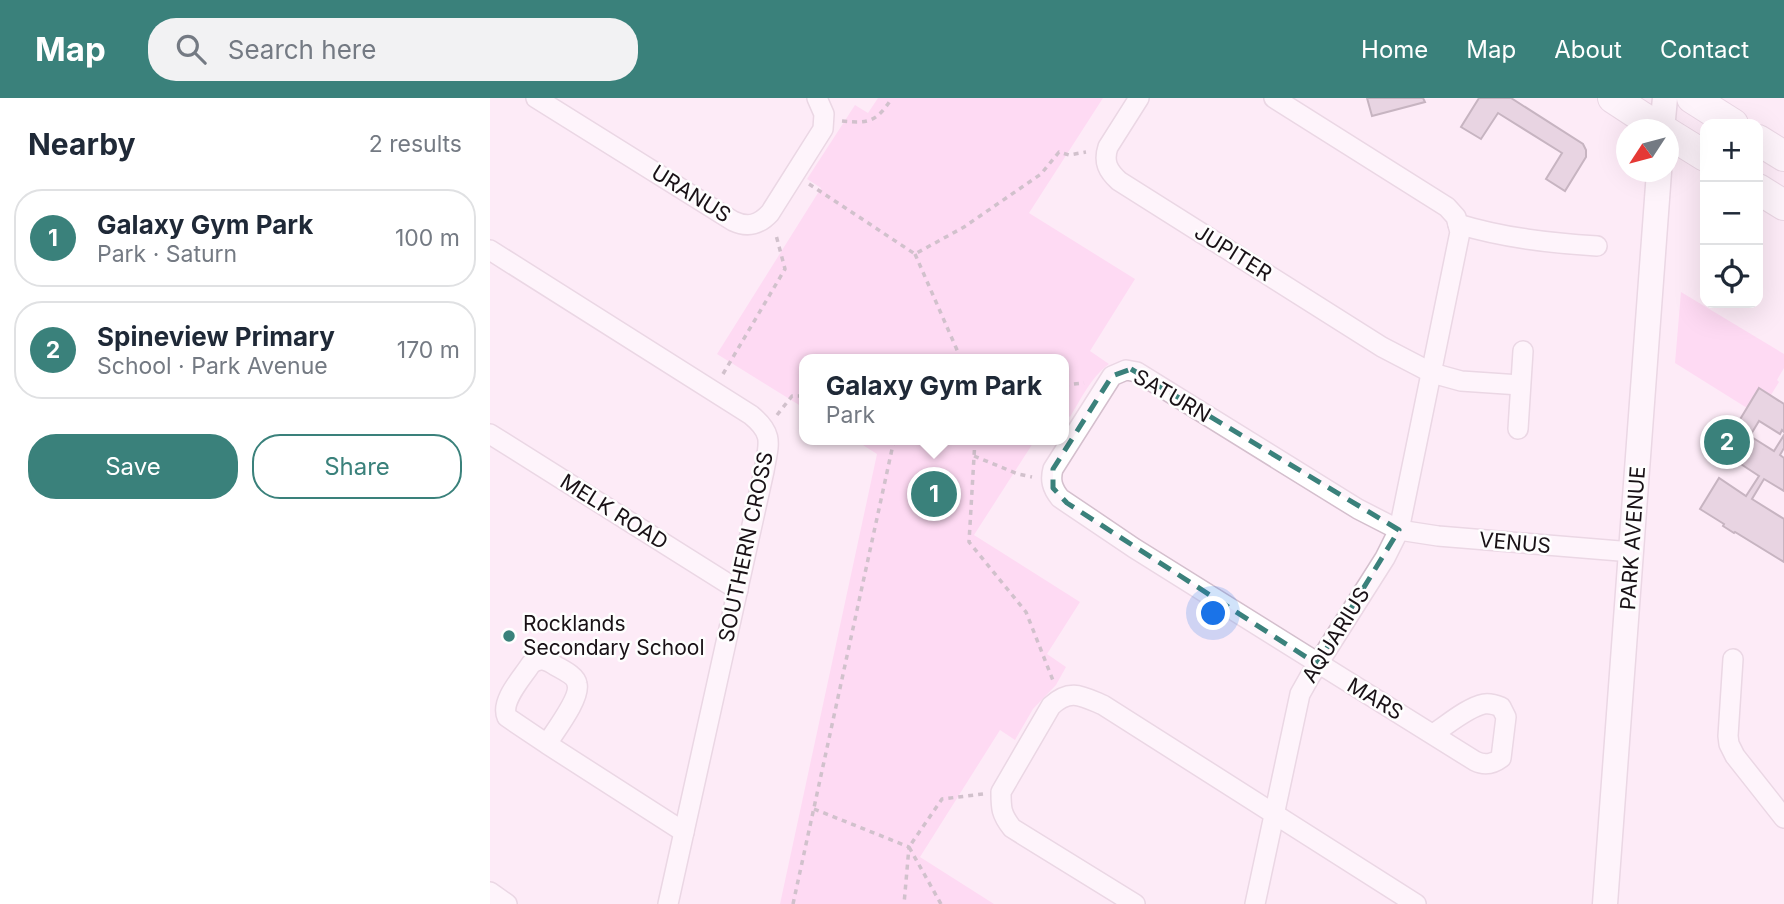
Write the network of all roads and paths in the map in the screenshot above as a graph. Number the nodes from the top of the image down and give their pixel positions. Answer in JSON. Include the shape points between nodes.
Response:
{"nodes":[{"id":1,"x":536,"y":98,"type":"edge"},
{"id":2,"x":817,"y":98,"type":"edge"},
{"id":3,"x":892,"y":98,"type":"edge"},
{"id":4,"x":1139,"y":98,"type":"edge"},
{"id":5,"x":1274,"y":98,"type":"edge"},
{"id":6,"x":1614,"y":98,"type":"edge"},
{"id":7,"x":1665,"y":98,"type":"edge"},
{"id":8,"x":1692,"y":98,"type":"edge"},
{"id":9,"x":835,"y":119,"type":"dead end"},
{"id":10,"x":1646,"y":119,"type":"edge"},
{"id":11,"x":1663,"y":119,"type":"edge"},
{"id":12,"x":1725,"y":119,"type":"edge"},
{"id":13,"x":1679,"y":141,"type":"edge"},
{"id":14,"x":1763,"y":142,"type":"edge"},
{"id":15,"x":1108,"y":147,"type":"junction"},
{"id":16,"x":1700,"y":153,"type":"edge"},
{"id":17,"x":1784,"y":156,"type":"edge"},
{"id":18,"x":794,"y":175,"type":"junction"},
{"id":19,"x":1658,"y":182,"type":"edge"},
{"id":20,"x":1763,"y":192,"type":"edge"},
{"id":21,"x":1784,"y":205,"type":"edge"},
{"id":22,"x":770,"y":213,"type":"junction"},
{"id":23,"x":1458,"y":223,"type":"junction"},
{"id":24,"x":1597,"y":246,"type":"dead end"},
{"id":25,"x":490,"y":250,"type":"edge"},
{"id":26,"x":915,"y":254,"type":"junction"},
{"id":27,"x":1523,"y":351,"type":"dead end"},
{"id":28,"x":959,"y":354,"type":"edge"},
{"id":29,"x":1432,"y":373,"type":"junction"},
{"id":30,"x":1520,"y":385,"type":"junction"},
{"id":31,"x":713,"y":391,"type":"junction"},
{"id":32,"x":799,"y":396,"type":"edge"},
{"id":33,"x":766,"y":429,"type":"junction"},
{"id":34,"x":1518,"y":429,"type":"dead end"},
{"id":35,"x":490,"y":434,"type":"edge"},
{"id":36,"x":1069,"y":443,"type":"edge"},
{"id":37,"x":893,"y":445,"type":"edge"},
{"id":38,"x":975,"y":445,"type":"edge"},
{"id":39,"x":1068,"y":445,"type":"edge"},
{"id":40,"x":974,"y":456,"type":"junction"},
{"id":41,"x":1051,"y":481,"type":"junction"},
{"id":42,"x":1399,"y":530,"type":"junction"},
{"id":43,"x":1632,"y":552,"type":"junction"},
{"id":44,"x":738,"y":590,"type":"junction"},
{"id":45,"x":1733,"y":659,"type":"dead end"},
{"id":46,"x":1317,"y":664,"type":"junction"},
{"id":47,"x":1060,"y":698,"type":"junction"},
{"id":48,"x":1433,"y":734,"type":"dead end"},
{"id":49,"x":547,"y":744,"type":"dead end"},
{"id":50,"x":1001,"y":792,"type":"junction"},
{"id":51,"x":814,"y":809,"type":"junction"},
{"id":52,"x":1275,"y":815,"type":"junction"},
{"id":53,"x":1784,"y":818,"type":"edge"},
{"id":54,"x":684,"y":832,"type":"junction"},
{"id":55,"x":909,"y":847,"type":"junction"},
{"id":56,"x":490,"y":892,"type":"edge"},
{"id":57,"x":507,"y":904,"type":"edge"},
{"id":58,"x":668,"y":904,"type":"edge"},
{"id":59,"x":793,"y":904,"type":"edge"},
{"id":60,"x":904,"y":904,"type":"edge"},
{"id":61,"x":941,"y":904,"type":"edge"},
{"id":62,"x":1135,"y":904,"type":"edge"},
{"id":63,"x":1255,"y":904,"type":"edge"},
{"id":64,"x":1416,"y":904,"type":"edge"},
{"id":65,"x":1605,"y":904,"type":"edge"}],
"edges":[{"from":1,"to":22,"type":"street","name":"URANUS","via":[[740,225],[756,224]]},
{"from":2,"to":18,"type":"street","via":[[824,124]]},
{"from":3,"to":9,"type":"path","via":[[882,113],[866,122]]},
{"from":4,"to":15,"type":"street"},
{"from":5,"to":23,"type":"street","via":[[1447,207]]},
{"from":6,"to":10,"type":"main road"},
{"from":7,"to":11,"type":"street"},
{"from":8,"to":12,"type":"main road"},
{"from":13,"to":16,"type":"main road"},
{"from":14,"to":17,"type":"main road"},
{"from":15,"to":26,"type":"path","via":[[1069,155],[1059,152],[1041,174]]},
{"from":15,"to":29,"type":"street","name":"JUPITER","via":[[1108,169],[1119,181],[1382,347]]},
{"from":18,"to":22,"type":"street"},
{"from":18,"to":26,"type":"path"},
{"from":19,"to":43,"type":"street","name":"PARK AVENUE"},
{"from":20,"to":21,"type":"main road"},
{"from":22,"to":31,"type":"path","via":[[785,269]]},
{"from":23,"to":24,"type":"street","via":[[1510,237]]},
{"from":23,"to":29,"type":"street","name":"AQUARIUS","via":[[1459,242]]},
{"from":25,"to":31,"type":"street","name":"SOUTHERN CROSS"},
{"from":26,"to":28,"type":"path"},
{"from":27,"to":30,"type":"street"},
{"from":29,"to":30,"type":"street","via":[[1461,381]]},
{"from":29,"to":42,"type":"street","name":"AQUARIUS"},
{"from":30,"to":34,"type":"street"},
{"from":31,"to":33,"type":"street","name":"SOUTHERN CROSS"},
{"from":32,"to":33,"type":"path","via":[[792,396]]},
{"from":33,"to":44,"type":"street","name":"SOUTHERN CROSS","via":[[768,452]]},
{"from":35,"to":44,"type":"street","name":"MELK ROAD"},
{"from":36,"to":42,"type":"street","name":"SATURN","via":[[1112,376],[1130,369]]},
{"from":37,"to":51,"type":"path"},
{"from":38,"to":40,"type":"path"},
{"from":39,"to":41,"type":"street","name":"SATURN","via":[[1053,468]]},
{"from":40,"to":41,"type":"path","via":[[1018,474]]},
{"from":40,"to":47,"type":"path","via":[[969,542],[1026,612]]},
{"from":41,"to":46,"type":"street","via":[[1056,494],[1067,503]]},
{"from":42,"to":43,"type":"street","name":"VENUS"},
{"from":42,"to":46,"type":"street","name":"AQUARIUS"},
{"from":43,"to":65,"type":"street","name":"PARK AVENUE"},
{"from":44,"to":54,"type":"street","name":"SOUTHERN CROSS"},
{"from":45,"to":53,"type":"street","via":[[1729,744]]},
{"from":46,"to":48,"type":"street","name":"MARS"},
{"from":46,"to":52,"type":"street","name":"AQUARIUS","via":[[1300,694]]},
{"from":47,"to":50,"type":"street"},
{"from":47,"to":52,"type":"street","via":[[1080,695],[1103,705]]},
{"from":49,"to":54,"type":"street"},
{"from":50,"to":55,"type":"path","via":[[942,799]]},
{"from":50,"to":62,"type":"street","via":[[1004,818],[1012,828]]},
{"from":51,"to":55,"type":"path"},
{"from":51,"to":59,"type":"path"},
{"from":52,"to":63,"type":"street","name":"AQUARIUS"},
{"from":52,"to":64,"type":"street"},
{"from":54,"to":58,"type":"street","name":"SOUTHERN CROSS"},
{"from":55,"to":60,"type":"path"},
{"from":55,"to":61,"type":"path"},
{"from":56,"to":57,"type":"street"}]}
